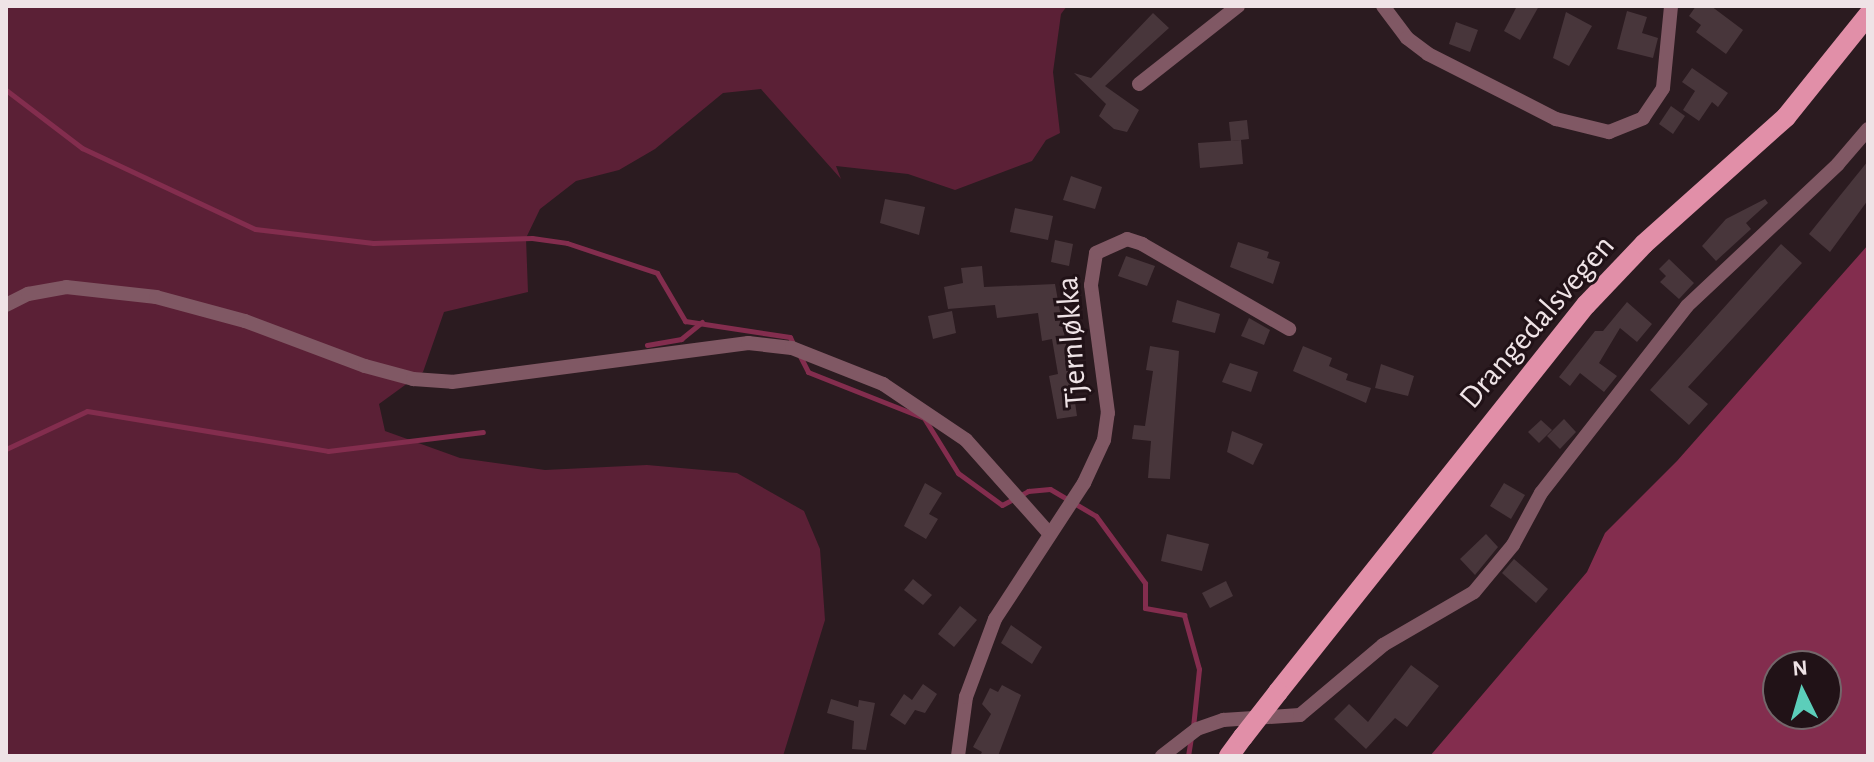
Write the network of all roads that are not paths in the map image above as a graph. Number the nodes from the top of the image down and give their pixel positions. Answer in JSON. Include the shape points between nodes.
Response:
{"nodes":[{"id":1,"x":1238,"y":6,"type":"edge"},
{"id":2,"x":1383,"y":6,"type":"edge"},
{"id":3,"x":1671,"y":6,"type":"edge"},
{"id":4,"x":1868,"y":15,"type":"edge"},
{"id":5,"x":1139,"y":84,"type":"dead end"},
{"id":6,"x":1868,"y":129,"type":"edge"},
{"id":7,"x":6,"y":305,"type":"edge"},
{"id":8,"x":1289,"y":329,"type":"dead end"},
{"id":9,"x":1048,"y":532,"type":"junction"},
{"id":10,"x":958,"y":756,"type":"edge"},
{"id":11,"x":1162,"y":756,"type":"edge"},
{"id":12,"x":1229,"y":756,"type":"edge"}],
"edges":[{"from":1,"to":5,"type":"street"},
{"from":2,"to":3,"type":"street","via":[[1407,38],[1428,54],[1556,119],[1609,132],[1643,118],[1663,88]]},
{"from":4,"to":12,"type":"main road","name":"Drangedalsvegen","bridge":true,"via":[[1786,117],[1644,244],[1586,305]]},
{"from":6,"to":11,"type":"street","via":[[1838,164],[1687,306],[1541,493],[1513,545],[1474,592],[1383,645],[1300,715],[1223,720],[1197,729]]},
{"from":7,"to":9,"type":"street","via":[[28,294],[66,287],[156,297],[245,321],[365,366],[413,379],[452,382],[748,343],[792,348],[883,384],[966,440]]},
{"from":8,"to":9,"type":"street","name":"Tjernløkka","via":[[1142,244],[1127,239],[1103,246],[1092,265],[1091,285],[1108,413],[1104,440],[1084,483]]},
{"from":9,"to":10,"type":"street","name":"Tjernløkka","via":[[995,619],[966,697]]}]}
